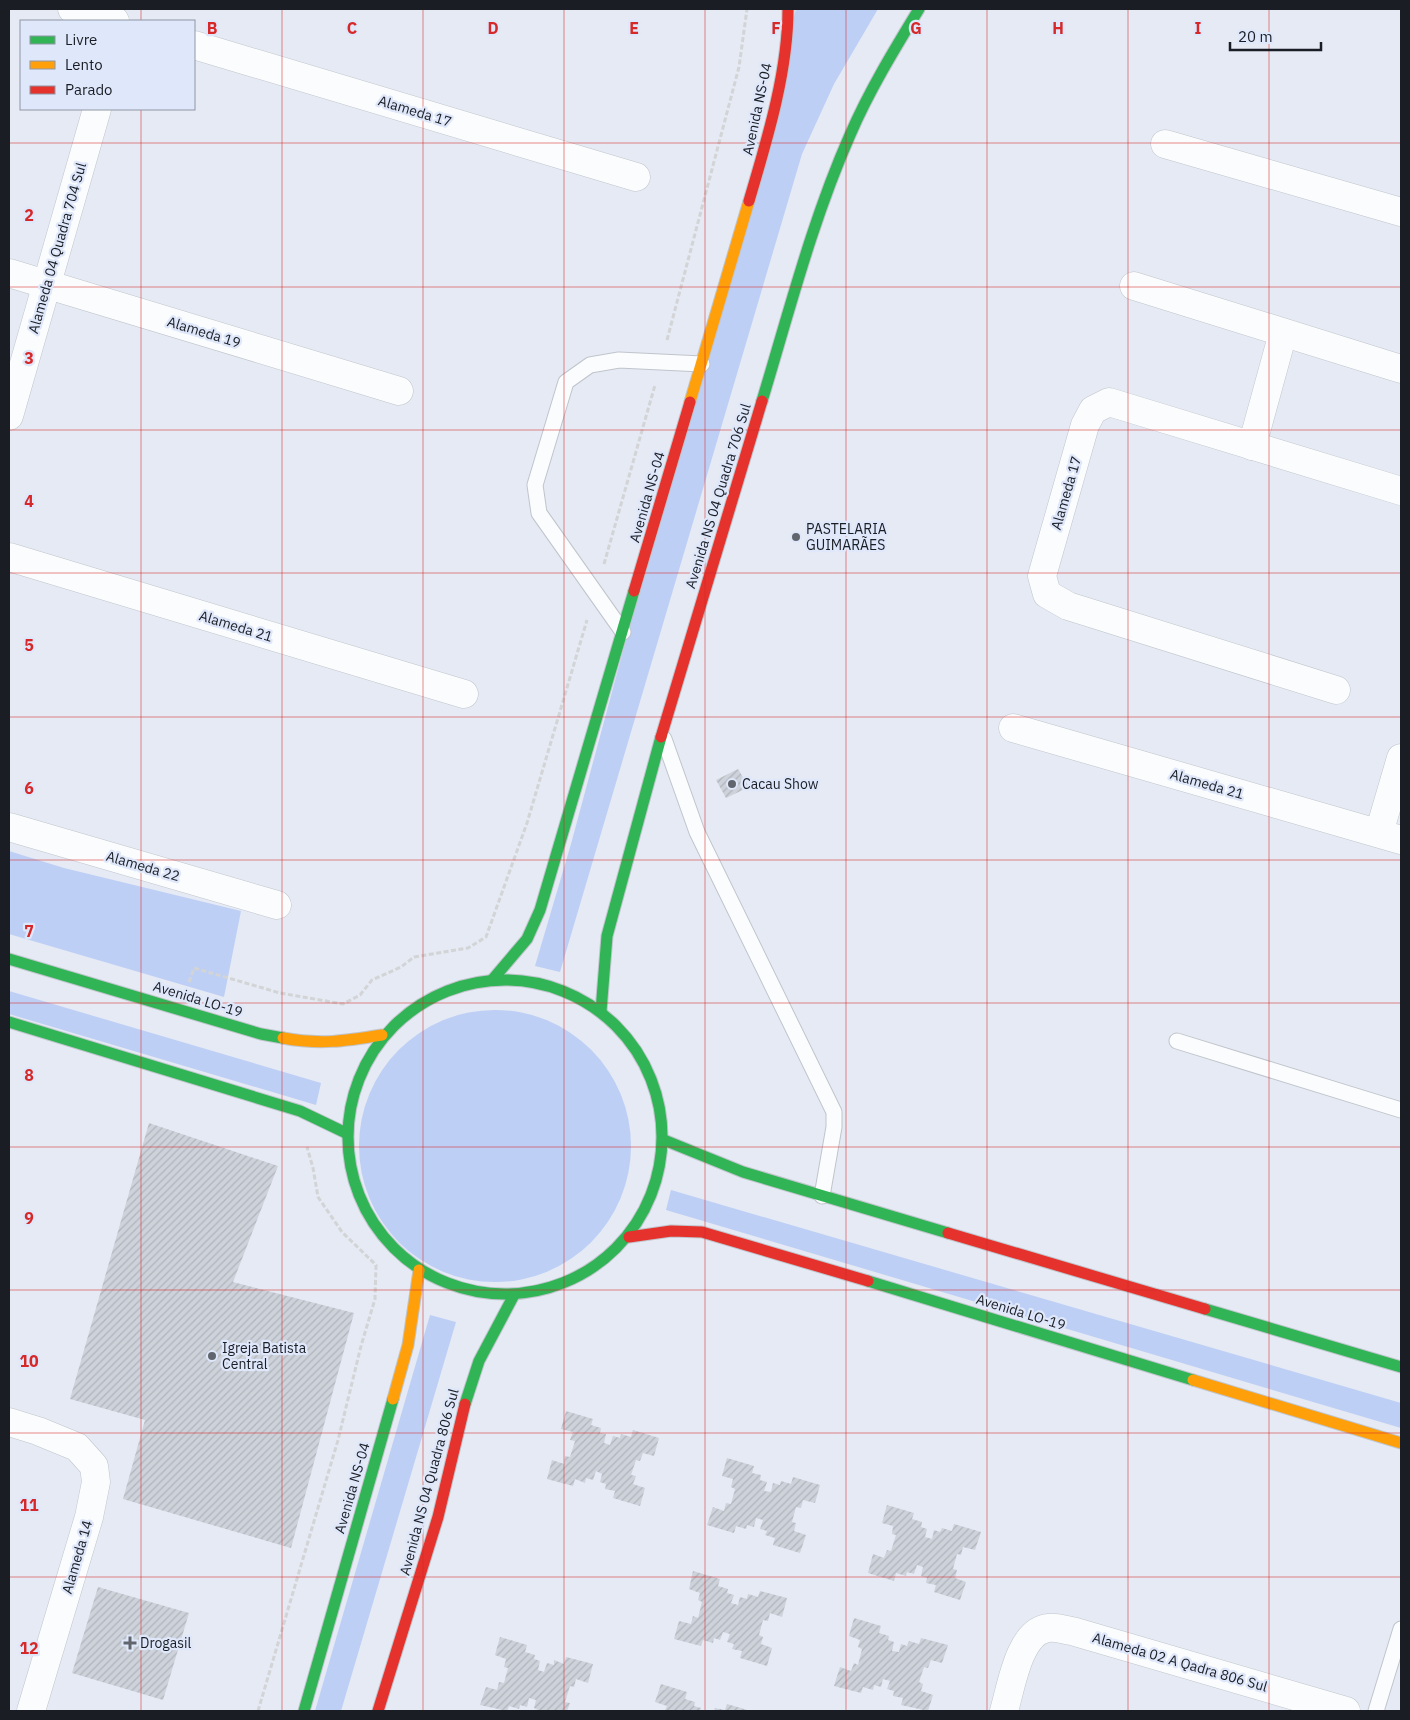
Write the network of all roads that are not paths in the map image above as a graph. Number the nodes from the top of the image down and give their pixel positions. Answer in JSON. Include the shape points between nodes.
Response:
{"nodes":[{"id":1,"x":72,"y":9,"type":"edge"},
{"id":2,"x":788,"y":9,"type":"edge"},
{"id":3,"x":919,"y":9,"type":"edge"},
{"id":4,"x":111,"y":20,"type":"edge"},
{"id":5,"x":195,"y":45,"type":"edge"},
{"id":6,"x":98,"y":110,"type":"edge"},
{"id":7,"x":1165,"y":144,"type":"dead end"},
{"id":8,"x":636,"y":177,"type":"dead end"},
{"id":9,"x":1401,"y":212,"type":"edge"},
{"id":10,"x":9,"y":274,"type":"edge"},
{"id":11,"x":46,"y":284,"type":"junction"},
{"id":12,"x":1134,"y":286,"type":"dead end"},
{"id":13,"x":1283,"y":332,"type":"junction"},
{"id":14,"x":702,"y":364,"type":"junction"},
{"id":15,"x":1401,"y":369,"type":"edge"},
{"id":16,"x":400,"y":392,"type":"dead end"},
{"id":17,"x":9,"y":416,"type":"edge"},
{"id":18,"x":1252,"y":446,"type":"junction"},
{"id":19,"x":1401,"y":491,"type":"edge"},
{"id":20,"x":9,"y":557,"type":"edge"},
{"id":21,"x":623,"y":632,"type":"junction"},
{"id":22,"x":1336,"y":690,"type":"dead end"},
{"id":23,"x":464,"y":694,"type":"dead end"},
{"id":24,"x":1013,"y":728,"type":"dead end"},
{"id":25,"x":662,"y":735,"type":"junction"},
{"id":26,"x":1401,"y":758,"type":"edge"},
{"id":27,"x":9,"y":827,"type":"edge"},
{"id":28,"x":1390,"y":836,"type":"edge"},
{"id":29,"x":277,"y":905,"type":"dead end"},
{"id":30,"x":9,"y":959,"type":"edge"},
{"id":31,"x":494,"y":979,"type":"junction"},
{"id":32,"x":601,"y":1011,"type":"junction"},
{"id":33,"x":9,"y":1022,"type":"edge"},
{"id":34,"x":382,"y":1035,"type":"junction"},
{"id":35,"x":1177,"y":1041,"type":"dead end"},
{"id":36,"x":1401,"y":1110,"type":"edge"},
{"id":37,"x":346,"y":1132,"type":"junction"},
{"id":38,"x":664,"y":1140,"type":"junction"},
{"id":39,"x":822,"y":1196,"type":"junction"},
{"id":40,"x":629,"y":1236,"type":"junction"},
{"id":41,"x":420,"y":1270,"type":"junction"},
{"id":42,"x":514,"y":1295,"type":"junction"},
{"id":43,"x":1401,"y":1367,"type":"edge"},
{"id":44,"x":9,"y":1422,"type":"edge"},
{"id":45,"x":1401,"y":1443,"type":"edge"},
{"id":46,"x":1401,"y":1629,"type":"edge"},
{"id":47,"x":31,"y":1711,"type":"edge"},
{"id":48,"x":304,"y":1711,"type":"edge"},
{"id":49,"x":378,"y":1711,"type":"edge"},
{"id":50,"x":1004,"y":1711,"type":"edge"},
{"id":51,"x":1346,"y":1711,"type":"edge"},
{"id":52,"x":1376,"y":1711,"type":"edge"}],
"edges":[{"from":1,"to":4,"type":"street"},
{"from":2,"to":14,"type":"main road","name":"Avenida NS-04","via":[[788,34],[768,137]]},
{"from":3,"to":25,"type":"main road","name":"Avenida NS 04 Quadra 706 Sul","via":[[884,67],[850,135],[817,220]]},
{"from":5,"to":8,"type":"street","name":"Alameda 17"},
{"from":6,"to":11,"type":"street","name":"Alameda 04 Quadra 704 Sul"},
{"from":7,"to":9,"type":"street"},
{"from":10,"to":11,"type":"street","name":"Alameda 19"},
{"from":11,"to":16,"type":"street","name":"Alameda 19"},
{"from":11,"to":17,"type":"street","name":"Alameda 04 Quadra 704 Sul"},
{"from":12,"to":13,"type":"street"},
{"from":13,"to":15,"type":"street"},
{"from":13,"to":18,"type":"street"},
{"from":14,"to":21,"type":"main road","name":"Avenida NS-04"},
{"from":14,"to":21,"type":"lane","via":[[619,360],[590,365],[566,382],[535,485],[538,513]]},
{"from":18,"to":19,"type":"street","name":"Alameda 17"},
{"from":18,"to":22,"type":"street","name":"Alameda 17","via":[[1109,402],[1093,410],[1085,425],[1042,576],[1047,594],[1068,606]]},
{"from":20,"to":23,"type":"street","name":"Alameda 21"},
{"from":21,"to":31,"type":"main road","name":"Avenida NS-04","via":[[540,910],[527,939]]},
{"from":24,"to":28,"type":"street","name":"Alameda 21"},
{"from":25,"to":32,"type":"main road","name":"Avenida NS 04 Quadra 706 Sul","via":[[607,936]]},
{"from":25,"to":39,"type":"lane","via":[[697,832],[834,1112]]},
{"from":26,"to":28,"type":"street"},
{"from":27,"to":29,"type":"street","name":"Alameda 22"},
{"from":30,"to":34,"type":"main road","name":"Avenida LO-19","via":[[261,1034],[311,1043]]},
{"from":31,"to":32,"type":"main road","via":[[550,985]]},
{"from":31,"to":34,"type":"main road","via":[[452,987],[414,1006]]},
{"from":32,"to":38,"type":"main road","via":[[635,1047],[657,1091]]},
{"from":33,"to":37,"type":"main road","via":[[300,1111]]},
{"from":34,"to":37,"type":"main road","via":[[356,1080],[348,1106]]},
{"from":35,"to":36,"type":"lane"},
{"from":37,"to":41,"type":"main road","via":[[364,1211]]},
{"from":38,"to":39,"type":"main road","via":[[743,1172]]},
{"from":38,"to":40,"type":"main road","via":[[655,1191]]},
{"from":39,"to":43,"type":"main road"},
{"from":40,"to":42,"type":"main road","via":[[596,1266],[557,1287]]},
{"from":40,"to":45,"type":"main road","name":"Avenida LO-19","via":[[678,1230],[713,1234]]},
{"from":41,"to":42,"type":"main road","via":[[449,1285],[481,1293]]},
{"from":41,"to":48,"type":"main road","name":"Avenida NS-04","via":[[408,1346]]},
{"from":42,"to":49,"type":"main road","name":"Avenida NS 04 Quadra 806 Sul","via":[[479,1361],[467,1396],[438,1517]]},
{"from":44,"to":47,"type":"street","name":"Alameda 14","via":[[77,1447],[94,1466],[96,1482],[89,1517]]},
{"from":46,"to":52,"type":"lane"},
{"from":50,"to":51,"type":"street","name":"Alameda 02 A Qadra 806 Sul","via":[[1021,1650],[1035,1632],[1048,1628],[1072,1631]]}]}
